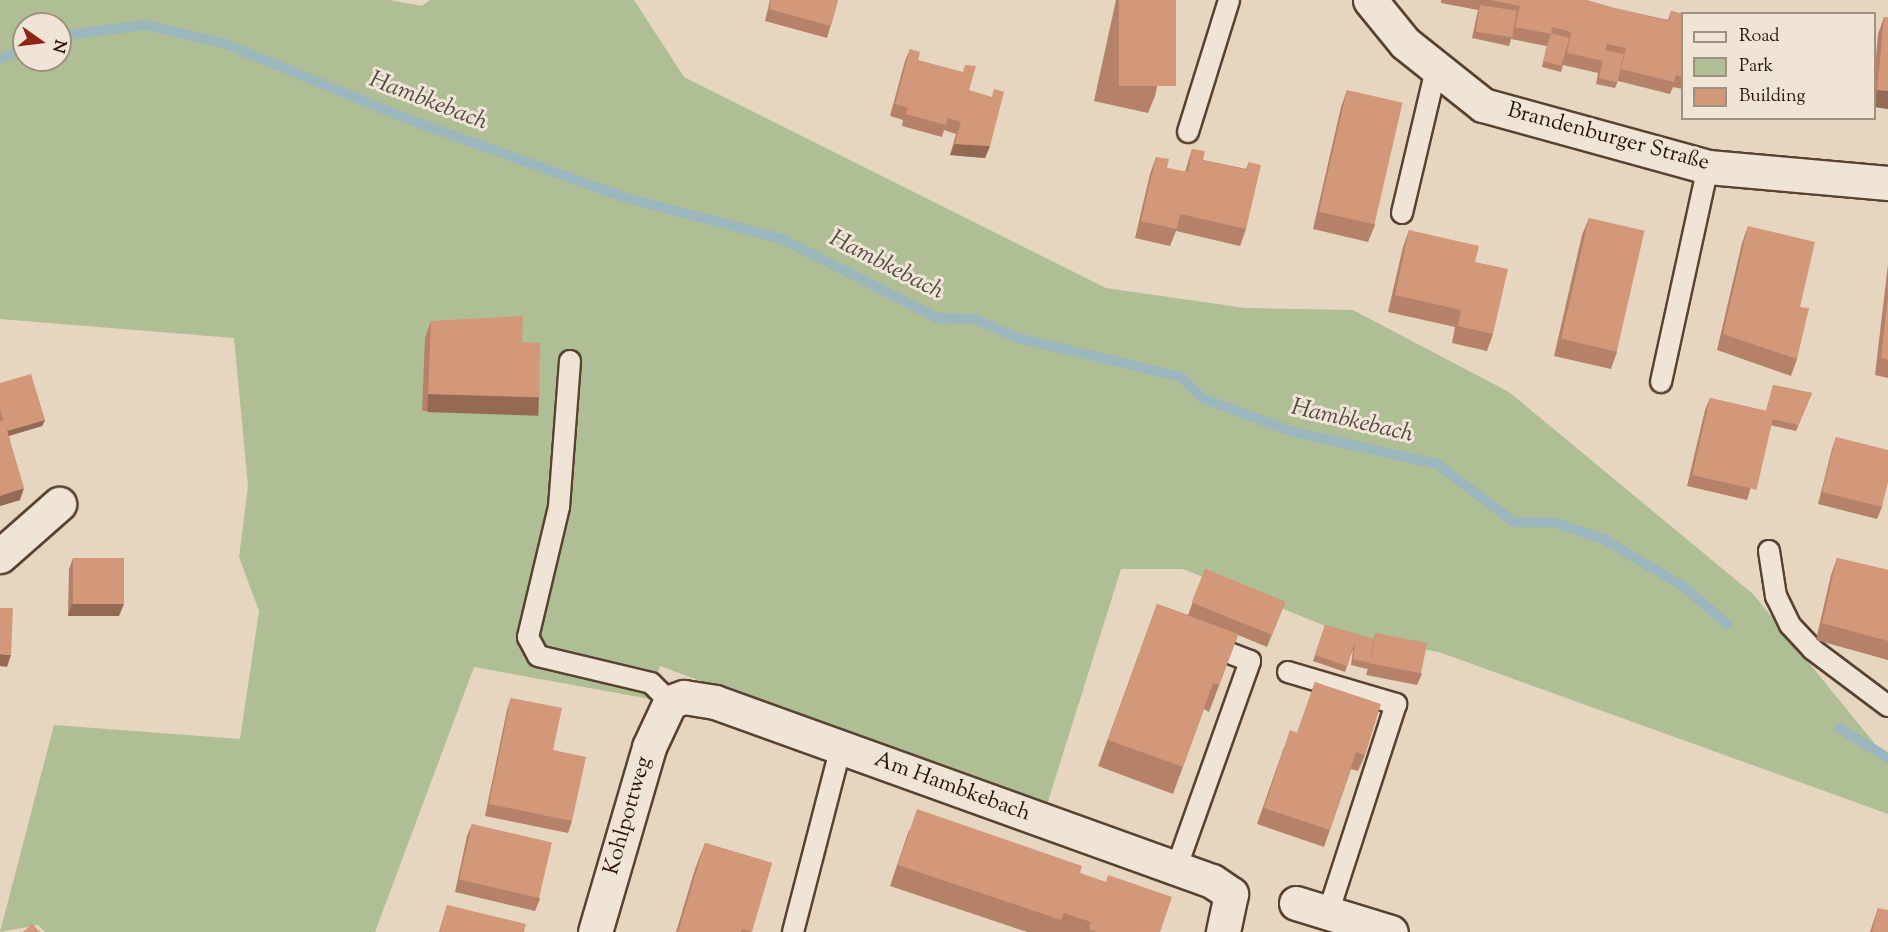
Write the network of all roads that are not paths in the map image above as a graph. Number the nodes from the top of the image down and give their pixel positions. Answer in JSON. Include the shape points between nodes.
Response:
{"nodes":[{"id":1,"x":1229,"y":0,"type":"edge"},
{"id":2,"x":1370,"y":0,"type":"edge"},
{"id":3,"x":1436,"y":69,"type":"junction"},
{"id":4,"x":1188,"y":132,"type":"dead end"},
{"id":5,"x":1708,"y":167,"type":"junction"},
{"id":6,"x":1888,"y":183,"type":"edge"},
{"id":7,"x":1402,"y":213,"type":"dead end"},
{"id":8,"x":570,"y":361,"type":"dead end"},
{"id":9,"x":1661,"y":382,"type":"dead end"},
{"id":10,"x":58,"y":504,"type":"dead end"},
{"id":11,"x":1769,"y":551,"type":"dead end"},
{"id":12,"x":0,"y":555,"type":"edge"},
{"id":13,"x":1184,"y":635,"type":"edge"},
{"id":14,"x":1288,"y":672,"type":"dead end"},
{"id":15,"x":670,"y":702,"type":"junction"},
{"id":16,"x":1888,"y":706,"type":"edge"},
{"id":17,"x":841,"y":747,"type":"junction"},
{"id":18,"x":1176,"y":869,"type":"junction"},
{"id":19,"x":1296,"y":903,"type":"dead end"},
{"id":20,"x":1328,"y":913,"type":"junction"},
{"id":21,"x":595,"y":932,"type":"edge"},
{"id":22,"x":793,"y":932,"type":"edge"},
{"id":23,"x":1223,"y":932,"type":"edge"},
{"id":24,"x":1392,"y":932,"type":"edge"}],
"edges":[{"from":1,"to":4,"type":"lane"},
{"from":2,"to":3,"type":"street","name":"Brandenburger Straße","via":[[1405,43]]},
{"from":3,"to":5,"type":"street","name":"Brandenburger Straße","via":[[1483,105]]},
{"from":3,"to":7,"type":"lane"},
{"from":5,"to":6,"type":"street","name":"Brandenburger Straße"},
{"from":5,"to":9,"type":"lane"},
{"from":8,"to":15,"type":"lane","via":[[559,507],[528,637],[538,656],[651,683]]},
{"from":10,"to":12,"type":"street"},
{"from":11,"to":16,"type":"lane","via":[[1776,596],[1790,625],[1812,650]]},
{"from":13,"to":18,"type":"lane","via":[[1250,661]]},
{"from":14,"to":20,"type":"lane","via":[[1396,704]]},
{"from":15,"to":17,"type":"street","name":"Am Hambkebach","via":[[684,697],[715,702]]},
{"from":15,"to":21,"type":"street","name":"Kohlpottweg","via":[[649,747]]},
{"from":17,"to":18,"type":"street","name":"Am Hambkebach"},
{"from":17,"to":22,"type":"lane"},
{"from":18,"to":23,"type":"street","name":"Am Hambkebach","via":[[1231,894]]},
{"from":19,"to":20,"type":"street"},
{"from":20,"to":24,"type":"street"}]}
